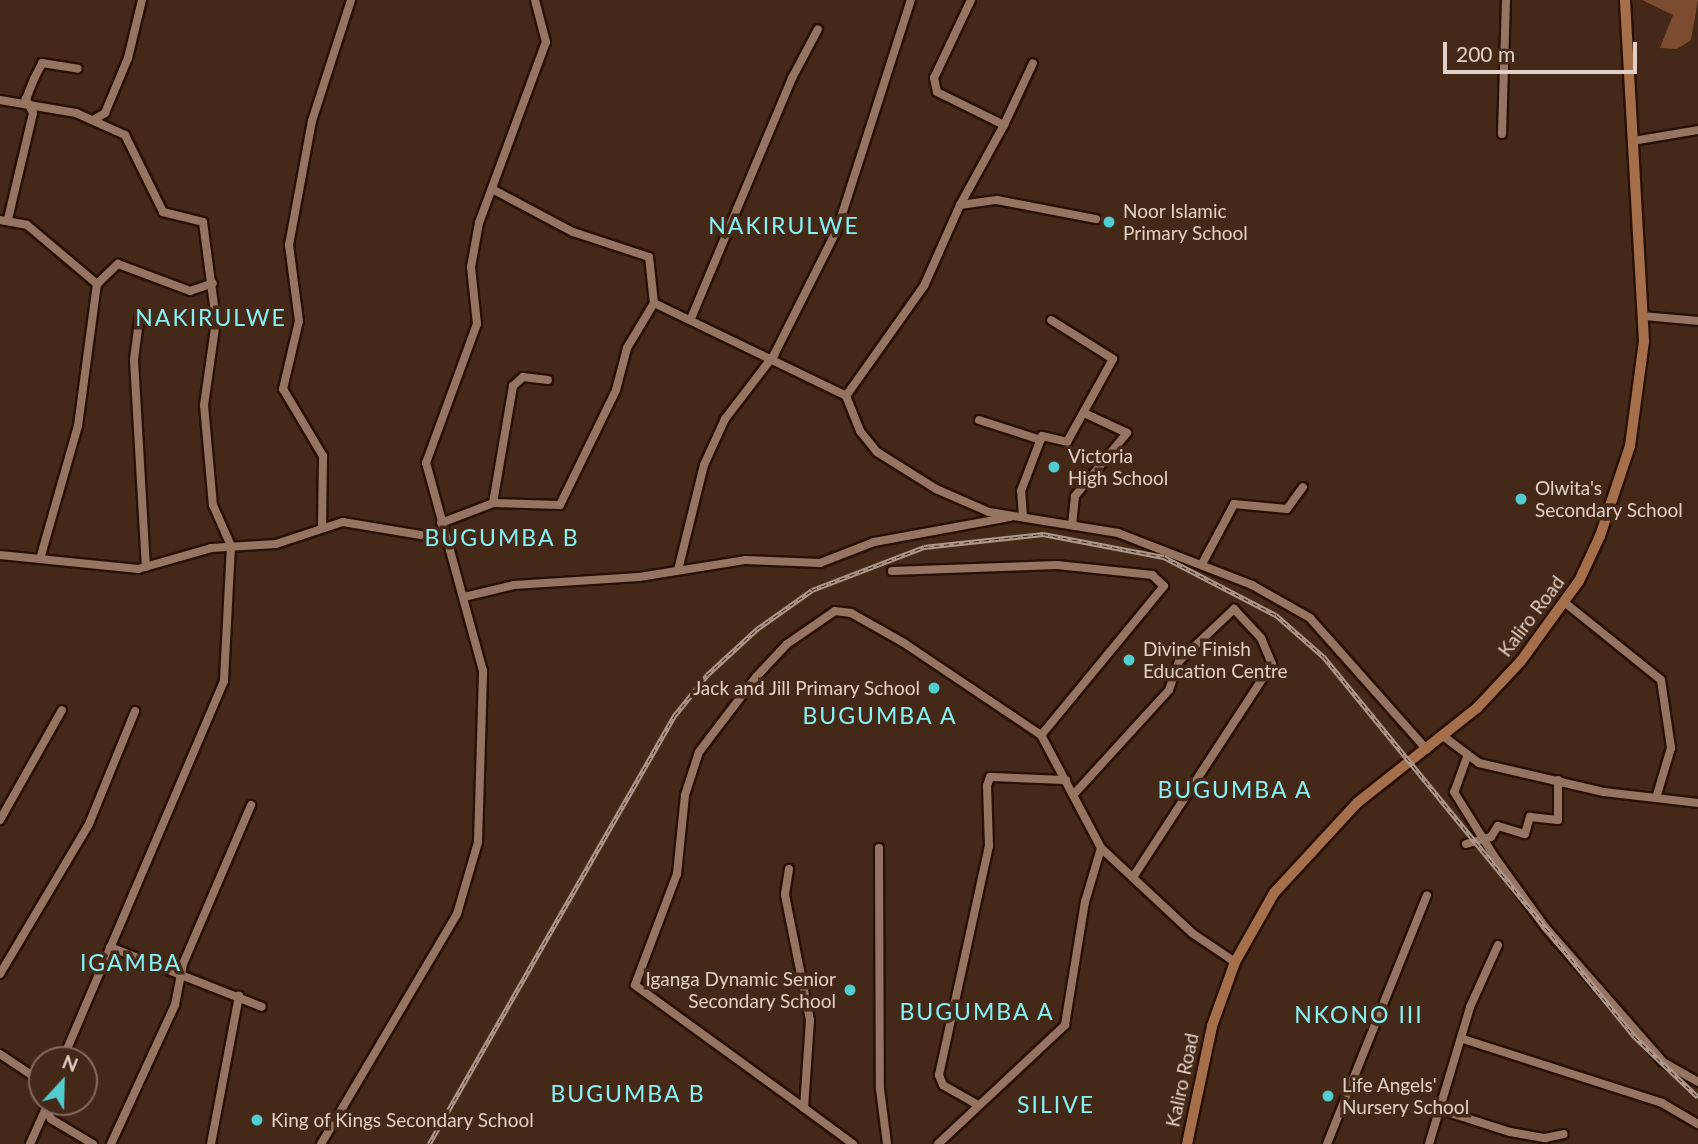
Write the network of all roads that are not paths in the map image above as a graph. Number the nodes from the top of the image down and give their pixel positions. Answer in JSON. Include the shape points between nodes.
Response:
{"nodes":[{"id":1,"x":142,"y":0,"type":"edge"},
{"id":2,"x":351,"y":0,"type":"edge"},
{"id":3,"x":535,"y":0,"type":"edge"},
{"id":4,"x":911,"y":0,"type":"edge"},
{"id":5,"x":971,"y":0,"type":"edge"},
{"id":6,"x":1506,"y":0,"type":"edge"},
{"id":7,"x":1625,"y":0,"type":"edge"},
{"id":8,"x":818,"y":29,"type":"dead end"},
{"id":9,"x":1033,"y":62,"type":"dead end"},
{"id":10,"x":78,"y":69,"type":"dead end"},
{"id":11,"x":0,"y":100,"type":"edge"},
{"id":12,"x":32,"y":106,"type":"junction"},
{"id":13,"x":95,"y":118,"type":"junction"},
{"id":14,"x":1004,"y":125,"type":"junction"},
{"id":15,"x":1698,"y":130,"type":"edge"},
{"id":16,"x":1502,"y":134,"type":"dead end"},
{"id":17,"x":1633,"y":141,"type":"junction"},
{"id":18,"x":492,"y":189,"type":"junction"},
{"id":19,"x":960,"y":205,"type":"junction"},
{"id":20,"x":1096,"y":219,"type":"dead end"},
{"id":21,"x":4,"y":220,"type":"edge"},
{"id":22,"x":213,"y":283,"type":"junction"},
{"id":23,"x":97,"y":284,"type":"junction"},
{"id":24,"x":654,"y":303,"type":"junction"},
{"id":25,"x":140,"y":313,"type":"dead end"},
{"id":26,"x":692,"y":316,"type":"junction"},
{"id":27,"x":1643,"y":316,"type":"junction"},
{"id":28,"x":1051,"y":320,"type":"dead end"},
{"id":29,"x":1698,"y":321,"type":"edge"},
{"id":30,"x":774,"y":355,"type":"junction"},
{"id":31,"x":548,"y":380,"type":"dead end"},
{"id":32,"x":846,"y":396,"type":"junction"},
{"id":33,"x":1084,"y":413,"type":"junction"},
{"id":34,"x":979,"y":420,"type":"dead end"},
{"id":35,"x":1041,"y":440,"type":"junction"},
{"id":36,"x":1303,"y":487,"type":"dead end"},
{"id":37,"x":493,"y":503,"type":"junction"},
{"id":38,"x":1013,"y":516,"type":"junction"},
{"id":39,"x":1023,"y":517,"type":"junction"},
{"id":40,"x":441,"y":523,"type":"junction"},
{"id":41,"x":1072,"y":525,"type":"junction"},
{"id":42,"x":219,"y":528,"type":"junction"},
{"id":43,"x":322,"y":528,"type":"junction"},
{"id":44,"x":445,"y":539,"type":"junction"},
{"id":45,"x":230,"y":546,"type":"junction"},
{"id":46,"x":211,"y":548,"type":"junction"},
{"id":47,"x":0,"y":555,"type":"edge"},
{"id":48,"x":40,"y":559,"type":"junction"},
{"id":49,"x":1202,"y":564,"type":"junction"},
{"id":50,"x":146,"y":567,"type":"junction"},
{"id":51,"x":678,"y":570,"type":"junction"},
{"id":52,"x":892,"y":571,"type":"dead end"},
{"id":53,"x":464,"y":597,"type":"junction"},
{"id":54,"x":1564,"y":602,"type":"junction"},
{"id":55,"x":62,"y":710,"type":"dead end"},
{"id":56,"x":135,"y":711,"type":"dead end"},
{"id":57,"x":1041,"y":734,"type":"junction"},
{"id":58,"x":1443,"y":736,"type":"junction"},
{"id":59,"x":1427,"y":750,"type":"junction"},
{"id":60,"x":1467,"y":757,"type":"junction"},
{"id":61,"x":1066,"y":780,"type":"junction"},
{"id":62,"x":1559,"y":780,"type":"junction"},
{"id":63,"x":1075,"y":793,"type":"junction"},
{"id":64,"x":1656,"y":798,"type":"junction"},
{"id":65,"x":1698,"y":803,"type":"edge"},
{"id":66,"x":251,"y":805,"type":"dead end"},
{"id":67,"x":0,"y":820,"type":"edge"},
{"id":68,"x":1486,"y":838,"type":"junction"},
{"id":69,"x":1466,"y":844,"type":"dead end"},
{"id":70,"x":879,"y":848,"type":"dead end"},
{"id":71,"x":1101,"y":848,"type":"junction"},
{"id":72,"x":789,"y":869,"type":"dead end"},
{"id":73,"x":1135,"y":874,"type":"junction"},
{"id":74,"x":1427,"y":895,"type":"dead end"},
{"id":75,"x":1498,"y":945,"type":"dead end"},
{"id":76,"x":110,"y":947,"type":"junction"},
{"id":77,"x":1235,"y":962,"type":"junction"},
{"id":78,"x":0,"y":974,"type":"edge"},
{"id":79,"x":184,"y":978,"type":"junction"},
{"id":80,"x":239,"y":996,"type":"junction"},
{"id":81,"x":261,"y":1007,"type":"dead end"},
{"id":82,"x":1463,"y":1040,"type":"junction"},
{"id":83,"x":68,"y":1046,"type":"edge"},
{"id":84,"x":0,"y":1054,"type":"edge"},
{"id":85,"x":28,"y":1073,"type":"edge"},
{"id":86,"x":1698,"y":1082,"type":"edge"},
{"id":87,"x":978,"y":1105,"type":"junction"},
{"id":88,"x":804,"y":1108,"type":"junction"},
{"id":89,"x":1441,"y":1110,"type":"junction"},
{"id":90,"x":41,"y":1116,"type":"edge"},
{"id":91,"x":54,"y":1116,"type":"edge"},
{"id":92,"x":1698,"y":1124,"type":"edge"},
{"id":93,"x":1564,"y":1134,"type":"dead end"},
{"id":94,"x":78,"y":1140,"type":"edge"},
{"id":95,"x":30,"y":1144,"type":"edge"},
{"id":96,"x":93,"y":1144,"type":"edge"},
{"id":97,"x":111,"y":1144,"type":"edge"},
{"id":98,"x":211,"y":1144,"type":"edge"},
{"id":99,"x":321,"y":1144,"type":"edge"},
{"id":100,"x":853,"y":1144,"type":"edge"},
{"id":101,"x":887,"y":1144,"type":"edge"},
{"id":102,"x":938,"y":1144,"type":"edge"},
{"id":103,"x":1186,"y":1144,"type":"edge"},
{"id":104,"x":1327,"y":1144,"type":"edge"},
{"id":105,"x":1430,"y":1144,"type":"edge"}],
"edges":[{"from":1,"to":13,"type":"street","via":[[128,58],[105,113]]},
{"from":2,"to":43,"type":"street","via":[[312,121],[289,245],[299,321],[283,388],[323,456]]},
{"from":3,"to":18,"type":"street","via":[[546,42]]},
{"from":4,"to":30,"type":"street","via":[[837,230]]},
{"from":5,"to":14,"type":"street","via":[[934,78],[937,92]]},
{"from":6,"to":16,"type":"street"},
{"from":7,"to":17,"type":"main road","name":"Kaliro Road"},
{"from":8,"to":26,"type":"street"},
{"from":9,"to":14,"type":"street"},
{"from":10,"to":12,"type":"street","via":[[42,63],[26,99]]},
{"from":11,"to":12,"type":"street"},
{"from":12,"to":13,"type":"street"},
{"from":12,"to":21,"type":"street"},
{"from":13,"to":22,"type":"street","via":[[125,135],[163,212],[203,222]]},
{"from":14,"to":19,"type":"street"},
{"from":15,"to":17,"type":"street"},
{"from":17,"to":27,"type":"main road","name":"Kaliro Road"},
{"from":18,"to":24,"type":"street","via":[[573,232],[649,257]]},
{"from":18,"to":40,"type":"street","via":[[471,267],[475,334],[426,463]]},
{"from":19,"to":20,"type":"street","via":[[996,200]]},
{"from":19,"to":32,"type":"street","via":[[924,286]]},
{"from":21,"to":23,"type":"street","via":[[38,233]]},
{"from":22,"to":23,"type":"street","via":[[190,291],[118,264]]},
{"from":22,"to":42,"type":"street","via":[[216,328],[204,405]]},
{"from":23,"to":48,"type":"street","via":[[78,426]]},
{"from":24,"to":26,"type":"street"},
{"from":24,"to":37,"type":"street","via":[[627,348],[616,390],[567,498],[560,505]]},
{"from":25,"to":50,"type":"street","via":[[134,360]]},
{"from":26,"to":30,"type":"street"},
{"from":27,"to":29,"type":"street"},
{"from":27,"to":54,"type":"main road","name":"Kaliro Road","via":[[1640,387],[1626,459],[1600,536]]},
{"from":28,"to":33,"type":"street","via":[[1113,359]]},
{"from":30,"to":32,"type":"street"},
{"from":30,"to":51,"type":"street","via":[[725,419],[704,465]]},
{"from":31,"to":37,"type":"street","via":[[523,377],[513,386]]},
{"from":32,"to":38,"type":"street","via":[[860,432],[877,452],[961,503]]},
{"from":33,"to":35,"type":"street","via":[[1067,442],[1048,435]]},
{"from":33,"to":41,"type":"street","via":[[1126,433],[1075,496]]},
{"from":34,"to":35,"type":"street"},
{"from":35,"to":39,"type":"street","via":[[1021,491]]},
{"from":36,"to":49,"type":"street","via":[[1287,509],[1234,504]]},
{"from":37,"to":40,"type":"street"},
{"from":38,"to":39,"type":"street"},
{"from":38,"to":51,"type":"street","via":[[858,546],[820,563],[745,560]]},
{"from":39,"to":41,"type":"street"},
{"from":40,"to":44,"type":"street"},
{"from":41,"to":49,"type":"street","via":[[1118,533]]},
{"from":42,"to":45,"type":"street"},
{"from":42,"to":46,"type":"street"},
{"from":43,"to":44,"type":"street","via":[[357,523]]},
{"from":43,"to":45,"type":"street","via":[[276,544]]},
{"from":44,"to":53,"type":"street"},
{"from":45,"to":46,"type":"street"},
{"from":45,"to":76,"type":"street","via":[[224,681]]},
{"from":46,"to":50,"type":"street"},
{"from":47,"to":48,"type":"street"},
{"from":48,"to":50,"type":"street"},
{"from":49,"to":59,"type":"street","via":[[1310,618]]},
{"from":51,"to":53,"type":"street","via":[[514,585]]},
{"from":52,"to":57,"type":"street","via":[[1057,565],[1152,576],[1164,586]]},
{"from":53,"to":99,"type":"street","via":[[483,670],[484,743],[471,874],[457,914]]},
{"from":54,"to":58,"type":"main road","name":"Kaliro Road","via":[[1521,661]]},
{"from":54,"to":64,"type":"street","via":[[1661,680],[1671,748]]},
{"from":55,"to":67,"type":"street"},
{"from":56,"to":78,"type":"street","via":[[89,824]]},
{"from":57,"to":61,"type":"street"},
{"from":57,"to":88,"type":"street","via":[[983,691],[843,610],[787,644],[712,730],[690,771],[682,855],[635,985]]},
{"from":58,"to":59,"type":"main road","name":"Kaliro Road"},
{"from":58,"to":60,"type":"street"},
{"from":59,"to":77,"type":"main road","name":"Kaliro Road","via":[[1317,843],[1274,893]]},
{"from":60,"to":62,"type":"street"},
{"from":60,"to":68,"type":"street","via":[[1454,792]]},
{"from":61,"to":63,"type":"street"},
{"from":61,"to":87,"type":"street","via":[[990,777],[987,786],[989,846],[939,1075],[943,1084]]},
{"from":62,"to":64,"type":"street"},
{"from":62,"to":68,"type":"street","via":[[1558,820],[1530,817],[1525,834],[1498,826]]},
{"from":63,"to":71,"type":"street"},
{"from":63,"to":73,"type":"street","via":[[1169,690],[1179,661],[1234,609],[1261,638],[1272,664]]},
{"from":64,"to":65,"type":"street"},
{"from":66,"to":79,"type":"street","via":[[183,964]]},
{"from":68,"to":69,"type":"street"},
{"from":68,"to":86,"type":"street","via":[[1545,928],[1604,997],[1663,1062]]},
{"from":70,"to":101,"type":"street","via":[[880,1089]]},
{"from":71,"to":73,"type":"street"},
{"from":71,"to":87,"type":"street","via":[[1085,902],[1065,1025]]},
{"from":72,"to":88,"type":"street","via":[[785,895],[810,1020]]},
{"from":73,"to":77,"type":"street","via":[[1192,933]]},
{"from":74,"to":104,"type":"street"},
{"from":75,"to":82,"type":"street"},
{"from":76,"to":79,"type":"street"},
{"from":76,"to":83,"type":"street"},
{"from":77,"to":103,"type":"main road","name":"Kaliro Road","via":[[1212,1026]]},
{"from":79,"to":80,"type":"street"},
{"from":79,"to":97,"type":"street"},
{"from":80,"to":81,"type":"street"},
{"from":80,"to":98,"type":"street"},
{"from":82,"to":89,"type":"street"},
{"from":82,"to":92,"type":"street","via":[[1662,1103]]},
{"from":84,"to":85,"type":"street"},
{"from":87,"to":102,"type":"street"},
{"from":88,"to":100,"type":"street"},
{"from":89,"to":93,"type":"street","via":[[1521,1134]]},
{"from":89,"to":105,"type":"street"},
{"from":90,"to":95,"type":"street"},
{"from":91,"to":94,"type":"street"},
{"from":94,"to":96,"type":"street"}]}
